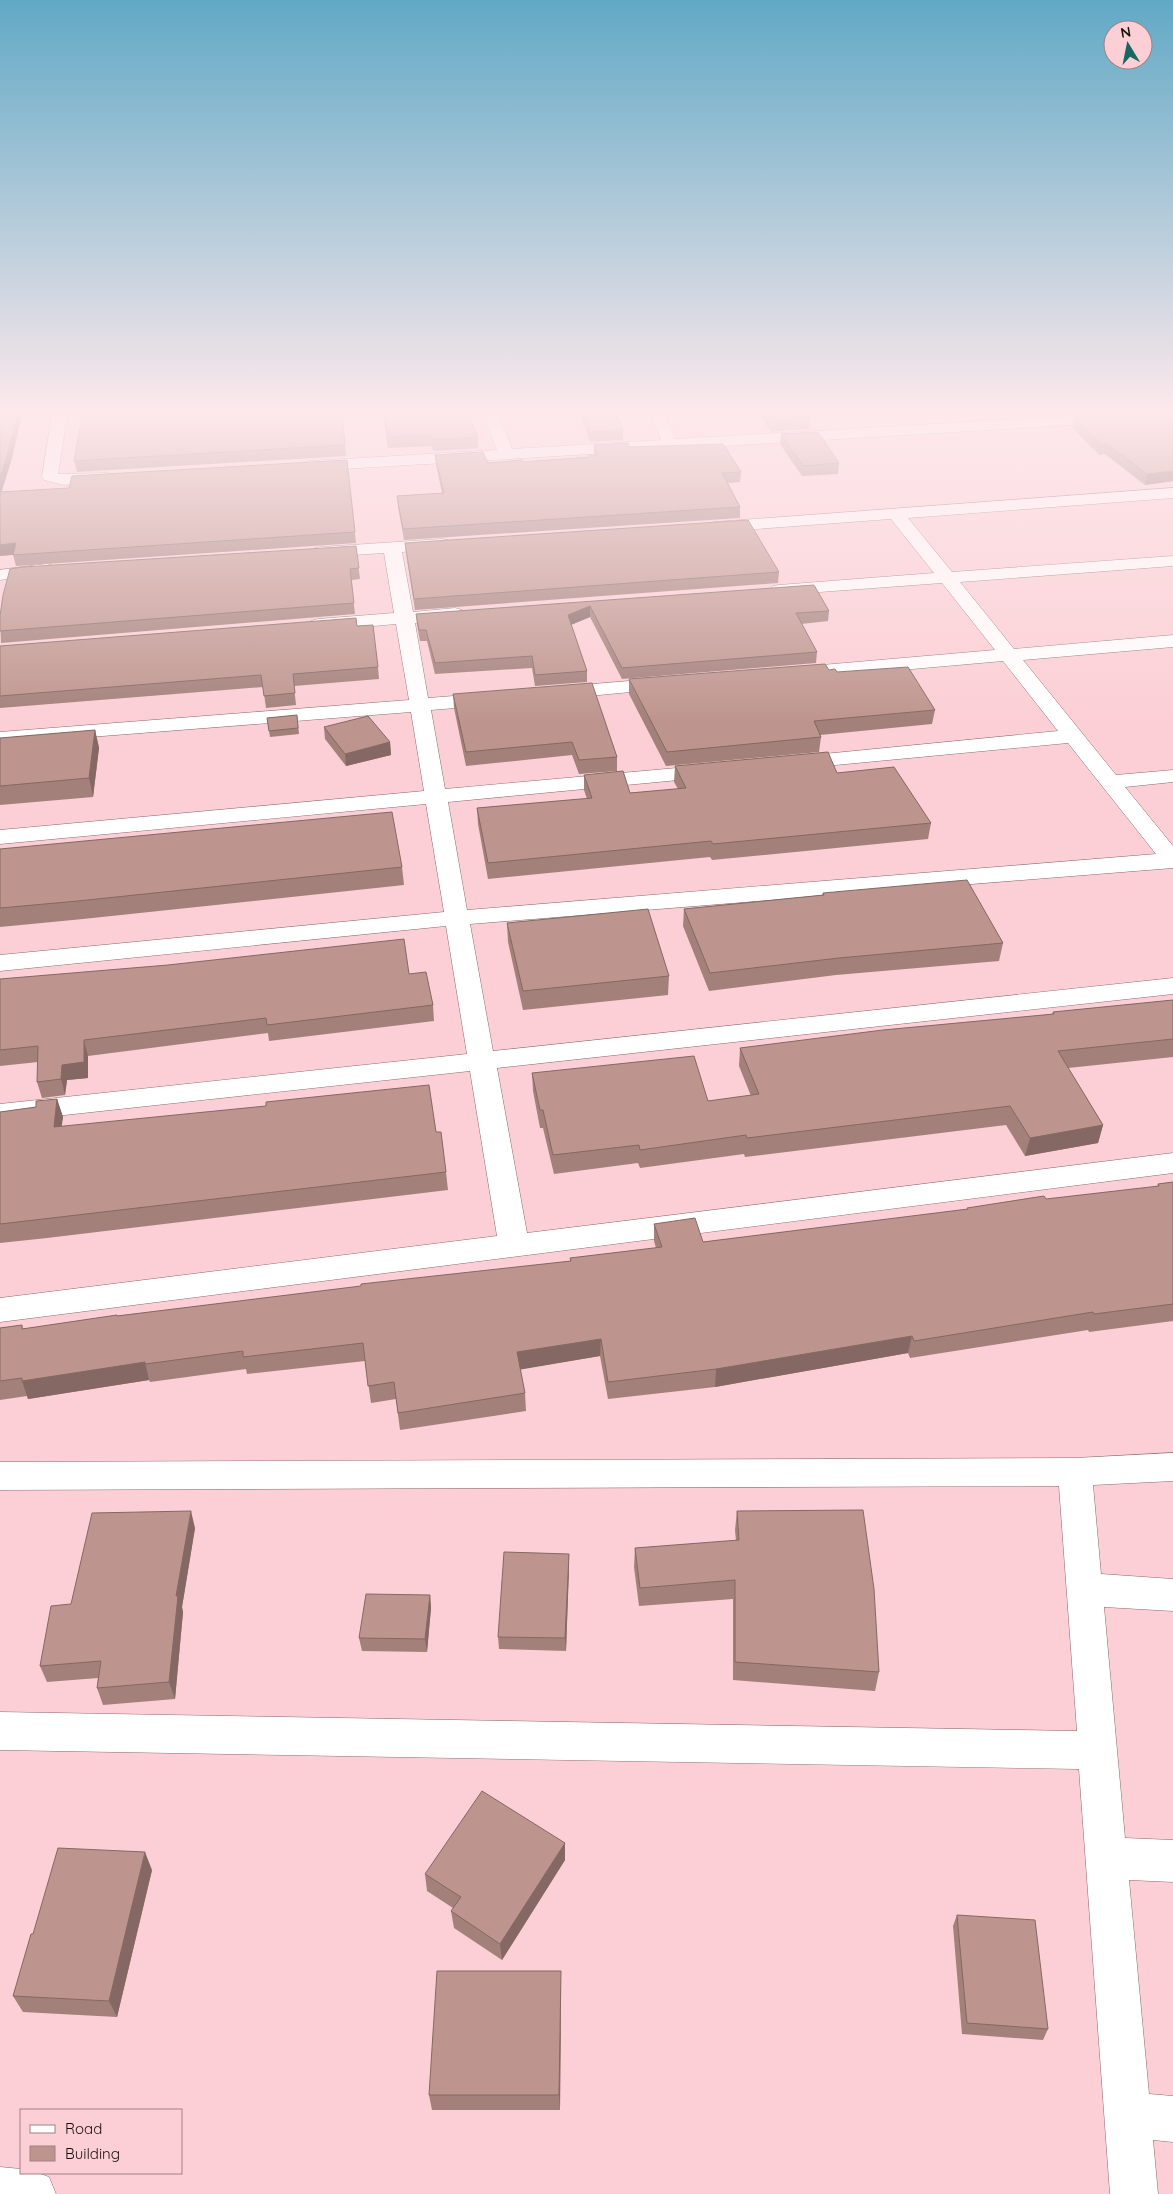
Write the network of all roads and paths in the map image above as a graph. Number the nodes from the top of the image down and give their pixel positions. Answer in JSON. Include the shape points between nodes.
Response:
{"nodes":[{"id":1,"x":847,"y":517,"type":"edge"},
{"id":2,"x":899,"y":517,"type":"edge"},
{"id":3,"x":694,"y":528,"type":"edge"},
{"id":4,"x":460,"y":543,"type":"edge"},
{"id":5,"x":392,"y":547,"type":"junction"},
{"id":6,"x":303,"y":553,"type":"edge"},
{"id":7,"x":1173,"y":561,"type":"edge"},
{"id":8,"x":65,"y":568,"type":"edge"},
{"id":9,"x":0,"y":575,"type":"edge"},
{"id":10,"x":947,"y":578,"type":"junction"},
{"id":11,"x":759,"y":592,"type":"edge"},
{"id":12,"x":473,"y":613,"type":"edge"},
{"id":13,"x":404,"y":618,"type":"junction"},
{"id":14,"x":296,"y":627,"type":"edge"},
{"id":15,"x":1173,"y":640,"type":"edge"},
{"id":16,"x":1008,"y":655,"type":"junction"},
{"id":17,"x":782,"y":674,"type":"edge"},
{"id":18,"x":684,"y":682,"type":"edge"},
{"id":19,"x":537,"y":695,"type":"edge"},
{"id":20,"x":508,"y":697,"type":"edge"},
{"id":21,"x":419,"y":705,"type":"junction"},
{"id":22,"x":1073,"y":736,"type":"junction"},
{"id":23,"x":0,"y":738,"type":"edge"},
{"id":24,"x":769,"y":765,"type":"edge"},
{"id":25,"x":729,"y":769,"type":"edge"},
{"id":26,"x":1173,"y":776,"type":"edge"},
{"id":27,"x":1110,"y":782,"type":"junction"},
{"id":28,"x":434,"y":796,"type":"junction"},
{"id":29,"x":0,"y":838,"type":"edge"},
{"id":30,"x":1172,"y":861,"type":"edge"},
{"id":31,"x":456,"y":918,"type":"junction"},
{"id":32,"x":0,"y":963,"type":"edge"},
{"id":33,"x":1173,"y":986,"type":"edge"},
{"id":34,"x":481,"y":1061,"type":"junction"},
{"id":35,"x":0,"y":1113,"type":"edge"},
{"id":36,"x":1173,"y":1163,"type":"edge"},
{"id":37,"x":514,"y":1245,"type":"junction"},
{"id":38,"x":0,"y":1310,"type":"edge"},
{"id":39,"x":1173,"y":1467,"type":"edge"},
{"id":40,"x":1075,"y":1472,"type":"junction"},
{"id":41,"x":0,"y":1476,"type":"edge"},
{"id":42,"x":1085,"y":1589,"type":"junction"},
{"id":43,"x":1173,"y":1595,"type":"edge"},
{"id":44,"x":0,"y":1731,"type":"edge"},
{"id":45,"x":1098,"y":1750,"type":"junction"},
{"id":46,"x":1107,"y":1858,"type":"junction"},
{"id":47,"x":1173,"y":1861,"type":"edge"},
{"id":48,"x":1128,"y":2115,"type":"junction"},
{"id":49,"x":1173,"y":2119,"type":"edge"},
{"id":50,"x":0,"y":2192,"type":"edge"},
{"id":51,"x":32,"y":2194,"type":"edge"},
{"id":52,"x":1134,"y":2194,"type":"edge"}],
"edges":[{"from":1,"to":3,"type":"street"},
{"from":2,"to":10,"type":"street"},
{"from":4,"to":5,"type":"street"},
{"from":5,"to":6,"type":"street"},
{"from":5,"to":13,"type":"street"},
{"from":7,"to":10,"type":"street"},
{"from":8,"to":9,"type":"street"},
{"from":10,"to":11,"type":"street"},
{"from":10,"to":16,"type":"street"},
{"from":12,"to":13,"type":"street"},
{"from":13,"to":14,"type":"street"},
{"from":13,"to":21,"type":"street"},
{"from":15,"to":16,"type":"street"},
{"from":16,"to":17,"type":"street"},
{"from":16,"to":22,"type":"street"},
{"from":18,"to":19,"type":"street"},
{"from":20,"to":21,"type":"street"},
{"from":21,"to":23,"type":"street"},
{"from":21,"to":28,"type":"street"},
{"from":22,"to":24,"type":"street"},
{"from":22,"to":27,"type":"street"},
{"from":25,"to":28,"type":"street"},
{"from":26,"to":27,"type":"street"},
{"from":27,"to":30,"type":"street"},
{"from":28,"to":29,"type":"street"},
{"from":28,"to":31,"type":"street"},
{"from":30,"to":31,"type":"street"},
{"from":31,"to":32,"type":"street"},
{"from":31,"to":34,"type":"street"},
{"from":33,"to":34,"type":"street"},
{"from":34,"to":35,"type":"street"},
{"from":34,"to":37,"type":"street"},
{"from":36,"to":37,"type":"street"},
{"from":37,"to":38,"type":"street"},
{"from":39,"to":40,"type":"street"},
{"from":40,"to":41,"type":"street"},
{"from":40,"to":42,"type":"street"},
{"from":42,"to":43,"type":"street"},
{"from":42,"to":45,"type":"street"},
{"from":44,"to":45,"type":"street"},
{"from":45,"to":46,"type":"street"},
{"from":46,"to":47,"type":"street"},
{"from":46,"to":48,"type":"street"},
{"from":48,"to":49,"type":"street"},
{"from":48,"to":52,"type":"street"},
{"from":50,"to":51,"type":"street"}]}
